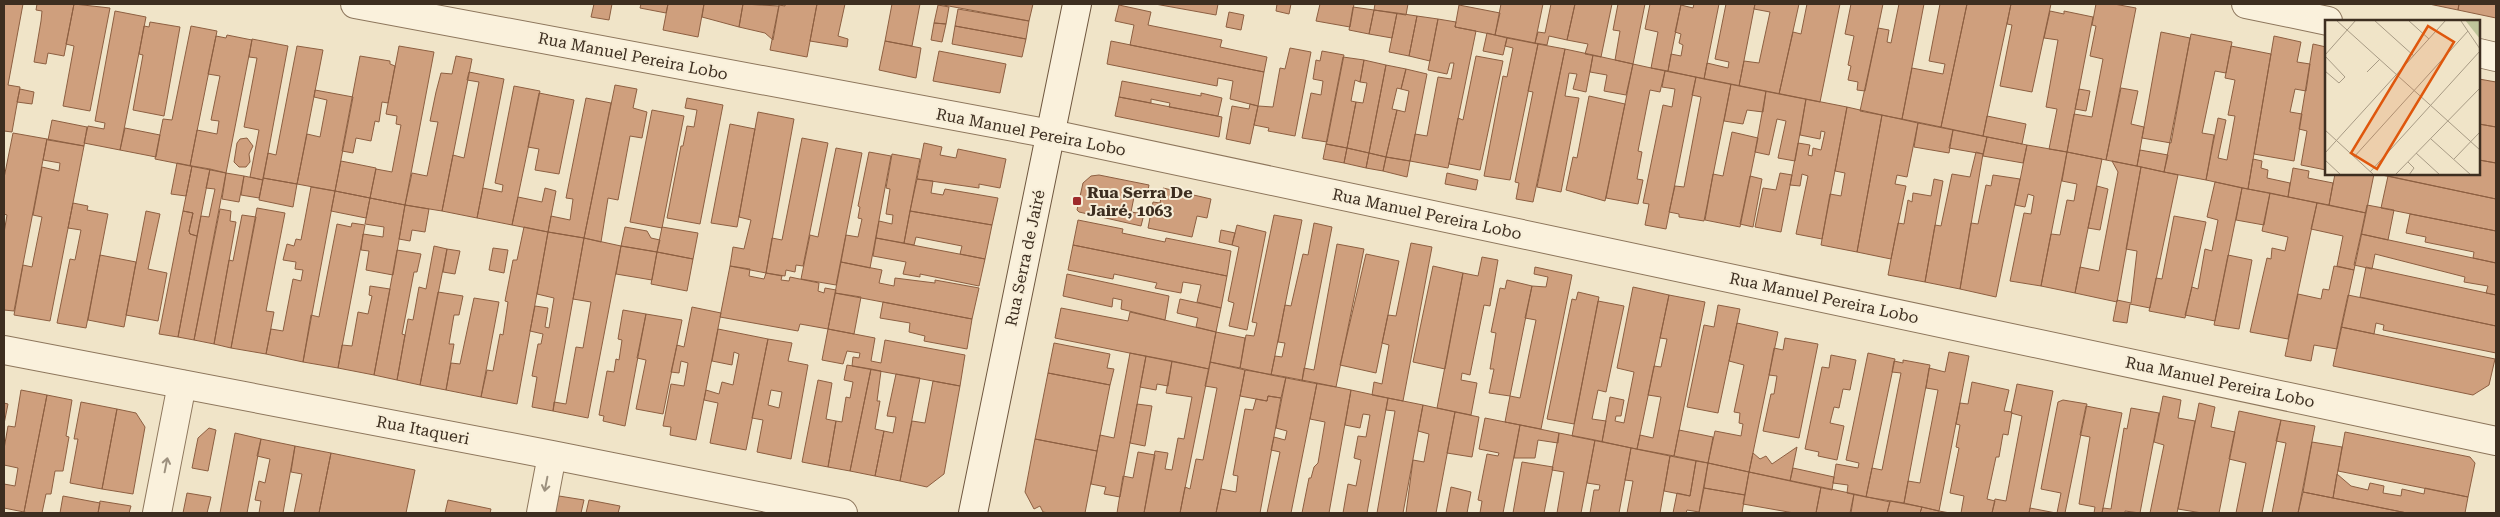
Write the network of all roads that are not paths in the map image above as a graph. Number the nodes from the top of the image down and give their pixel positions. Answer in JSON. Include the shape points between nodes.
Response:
{"nodes":[{"id":1,"x":355,"y":4,"type":"edge"},
{"id":2,"x":1077,"y":4,"type":"edge"},
{"id":3,"x":2246,"y":4,"type":"edge"},
{"id":4,"x":2325,"y":20,"type":"edge"},
{"id":5,"x":2480,"y":53,"type":"edge"},
{"id":6,"x":2496,"y":57,"type":"edge"},
{"id":7,"x":1051,"y":134,"type":"junction"},
{"id":8,"x":4,"y":350,"type":"edge"},
{"id":9,"x":182,"y":384,"type":"junction"},
{"id":10,"x":2496,"y":441,"type":"edge"},
{"id":11,"x":552,"y":454,"type":"junction"},
{"id":12,"x":157,"y":513,"type":"edge"},
{"id":13,"x":541,"y":513,"type":"edge"},
{"id":14,"x":842,"y":513,"type":"edge"},
{"id":15,"x":973,"y":513,"type":"edge"}],
"edges":[{"from":1,"to":7,"type":"street","name":"Rua Manuel Pereira Lobo"},
{"from":2,"to":7,"type":"street","name":"Rua Serra de Jairé"},
{"from":3,"to":4,"type":"street"},
{"from":5,"to":6,"type":"street"},
{"from":7,"to":10,"type":"street","name":"Rua Manuel Pereira Lobo"},
{"from":7,"to":15,"type":"street","name":"Rua Serra de Jairé"},
{"from":8,"to":9,"type":"street","name":"Rua Itaqueri"},
{"from":9,"to":11,"type":"street","name":"Rua Itaqueri"},
{"from":12,"to":9,"type":"street","one_way":true},
{"from":11,"to":13,"type":"street","one_way":true},
{"from":11,"to":14,"type":"street","name":"Rua Itaqueri"}]}
